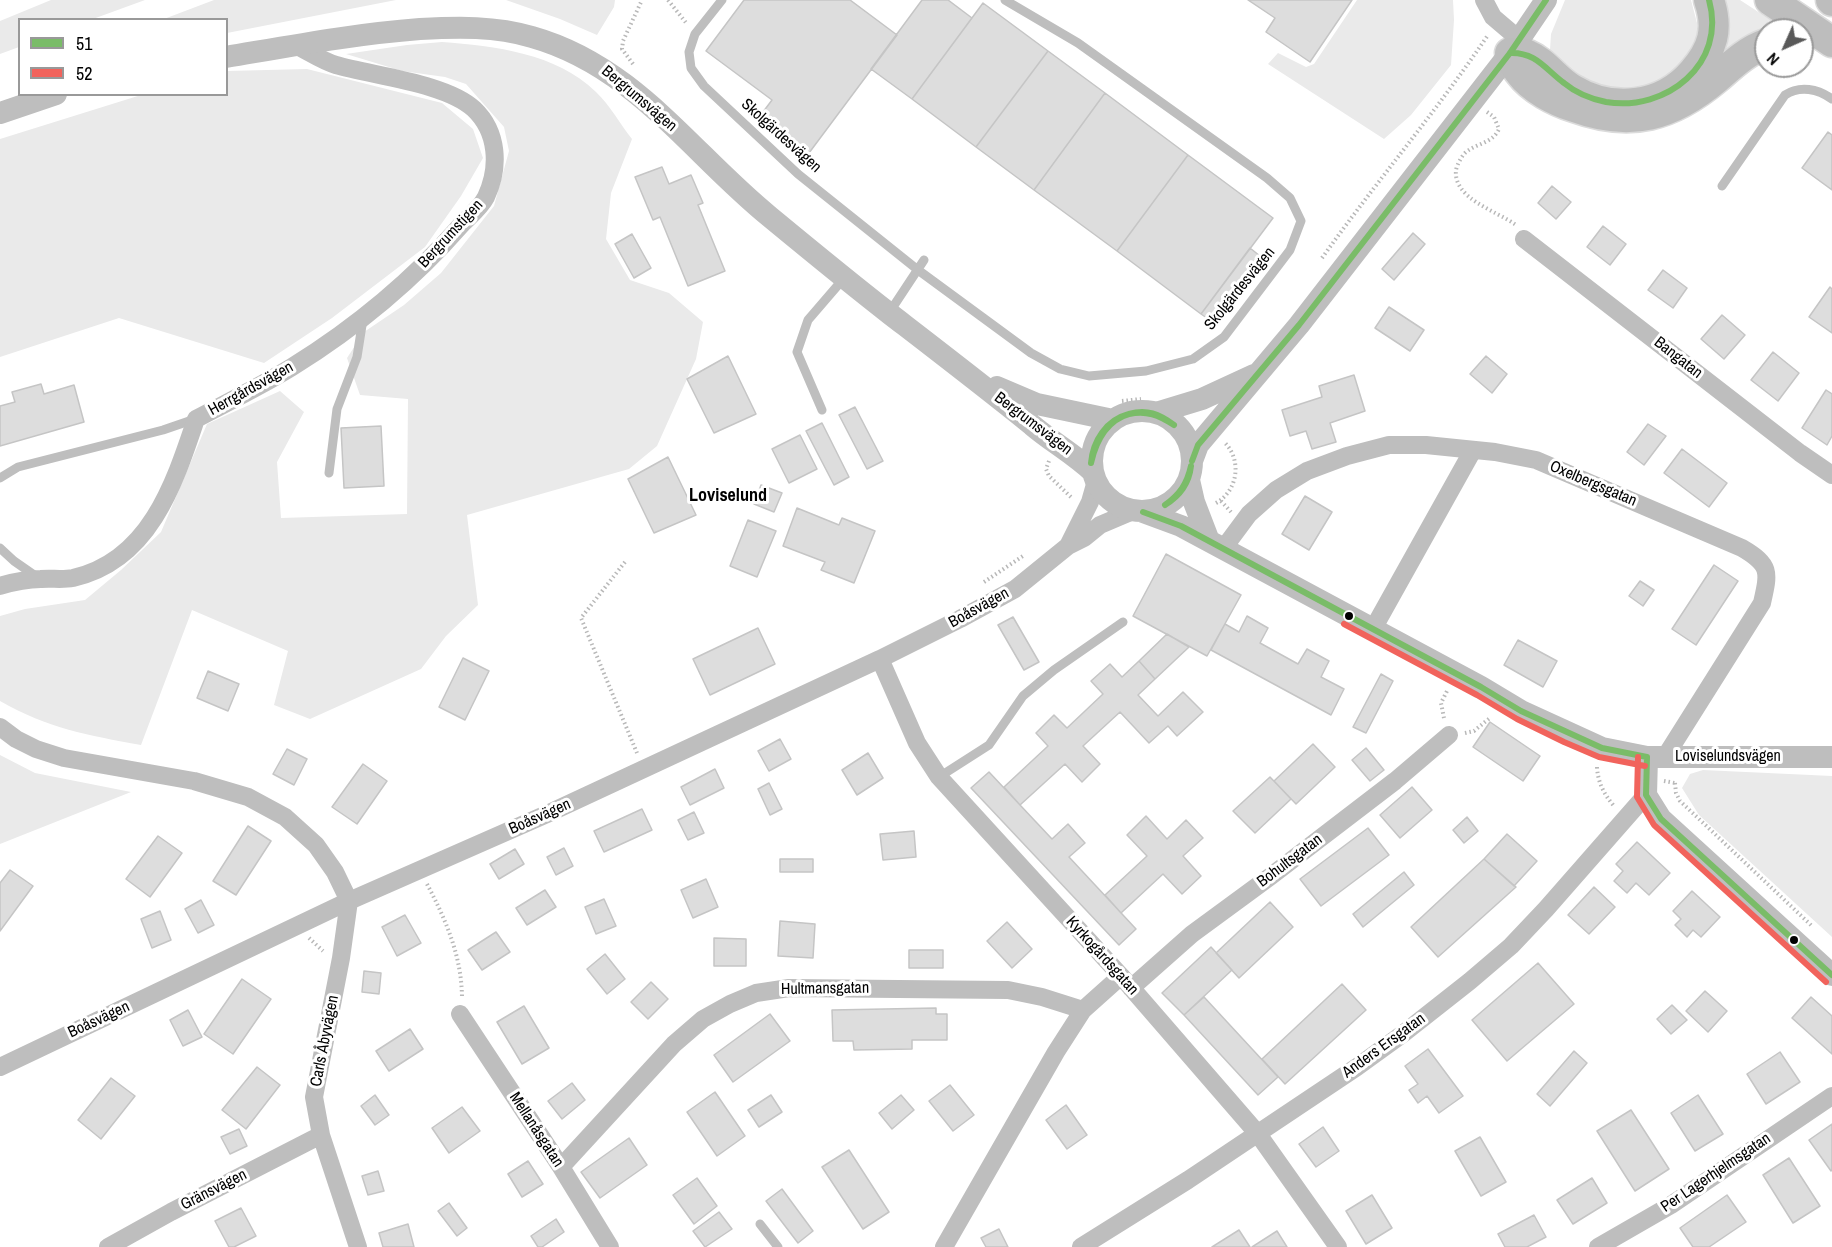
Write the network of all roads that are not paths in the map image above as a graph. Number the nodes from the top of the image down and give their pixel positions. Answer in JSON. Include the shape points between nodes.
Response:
{"nodes":[{"id":1,"x":722,"y":0,"type":"edge"},
{"id":2,"x":1005,"y":0,"type":"edge"},
{"id":3,"x":1484,"y":0,"type":"edge"},
{"id":4,"x":1546,"y":0,"type":"edge"},
{"id":5,"x":1709,"y":0,"type":"edge"},
{"id":6,"x":1770,"y":0,"type":"edge"},
{"id":7,"x":1821,"y":42,"type":"edge"},
{"id":8,"x":296,"y":45,"type":"junction"},
{"id":9,"x":1515,"y":46,"type":"junction"},
{"id":10,"x":1754,"y":49,"type":"edge"},
{"id":11,"x":228,"y":57,"type":"edge"},
{"id":12,"x":50,"y":96,"type":"edge"},
{"id":13,"x":1832,"y":99,"type":"edge"},
{"id":14,"x":0,"y":113,"type":"edge"},
{"id":15,"x":1722,"y":186,"type":"dead end"},
{"id":16,"x":1524,"y":239,"type":"road end"},
{"id":17,"x":924,"y":260,"type":"dead end"},
{"id":18,"x":918,"y":270,"type":"junction"},
{"id":19,"x":845,"y":277,"type":"junction"},
{"id":20,"x":889,"y":313,"type":"junction"},
{"id":21,"x":363,"y":319,"type":"junction"},
{"id":22,"x":1260,"y":372,"type":"junction"},
{"id":23,"x":973,"y":376,"type":"junction"},
{"id":24,"x":1150,"y":406,"type":"junction"},
{"id":25,"x":822,"y":410,"type":"dead end"},
{"id":26,"x":1116,"y":411,"type":"junction"},
{"id":27,"x":196,"y":419,"type":"junction"},
{"id":28,"x":1473,"y":450,"type":"junction"},
{"id":29,"x":1191,"y":470,"type":"junction"},
{"id":30,"x":329,"y":473,"type":"dead end"},
{"id":31,"x":1832,"y":476,"type":"edge"},
{"id":32,"x":1094,"y":477,"type":"junction"},
{"id":33,"x":0,"y":478,"type":"edge"},
{"id":34,"x":1138,"y":511,"type":"junction"},
{"id":35,"x":1216,"y":545,"type":"junction"},
{"id":36,"x":1068,"y":546,"type":"junction"},
{"id":37,"x":0,"y":548,"type":"edge"},
{"id":38,"x":39,"y":579,"type":"junction"},
{"id":39,"x":0,"y":586,"type":"edge"},
{"id":40,"x":1123,"y":622,"type":"dead end"},
{"id":41,"x":1373,"y":629,"type":"junction"},
{"id":42,"x":880,"y":659,"type":"junction"},
{"id":43,"x":0,"y":727,"type":"edge"},
{"id":44,"x":1449,"y":735,"type":"road end"},
{"id":45,"x":1656,"y":757,"type":"junction"},
{"id":46,"x":1832,"y":757,"type":"edge"},
{"id":47,"x":939,"y":777,"type":"junction"},
{"id":48,"x":1646,"y":795,"type":"junction"},
{"id":49,"x":349,"y":901,"type":"junction"},
{"id":50,"x":1832,"y":975,"type":"edge"},
{"id":51,"x":1126,"y":982,"type":"junction"},
{"id":52,"x":1083,"y":1011,"type":"junction"},
{"id":53,"x":460,"y":1014,"type":"road end"},
{"id":54,"x":0,"y":1067,"type":"edge"},
{"id":55,"x":1832,"y":1096,"type":"edge"},
{"id":56,"x":1258,"y":1134,"type":"junction"},
{"id":57,"x":321,"y":1135,"type":"junction"},
{"id":58,"x":561,"y":1167,"type":"junction"},
{"id":59,"x":760,"y":1224,"type":"dead end"},
{"id":60,"x":1609,"y":1245,"type":"edge"},
{"id":61,"x":108,"y":1247,"type":"edge"},
{"id":62,"x":358,"y":1247,"type":"edge"},
{"id":63,"x":610,"y":1247,"type":"edge"},
{"id":64,"x":778,"y":1247,"type":"edge"},
{"id":65,"x":944,"y":1247,"type":"edge"},
{"id":66,"x":1081,"y":1247,"type":"edge"},
{"id":67,"x":1338,"y":1247,"type":"edge"}],
"edges":[{"from":1,"to":18,"type":"lane","name":"Skolgärdesvägen","via":[[695,34],[689,51],[692,68],[704,86],[798,174]]},
{"from":2,"to":18,"type":"lane","name":"Skolgärdesvägen","via":[[1078,43],[1267,178],[1290,198],[1301,221],[1290,250],[1224,337],[1193,359],[1146,371],[1089,376],[1060,369],[1031,353]]},
{"from":3,"to":9,"type":"street"},
{"from":4,"to":9,"type":"street"},
{"from":5,"to":9,"type":"highway","via":[[1714,27],[1712,46],[1681,84],[1667,94],[1645,101],[1626,104],[1591,98],[1571,89]]},
{"from":6,"to":7,"type":"highway"},
{"from":8,"to":11,"type":"street","name":"Bergrumsvägen"},
{"from":8,"to":19,"type":"street","name":"Bergrumsvägen","via":[[451,27],[493,28],[567,48],[629,86],[758,207]]},
{"from":8,"to":21,"type":"street","name":"Bergrumstigen","via":[[333,64],[462,99],[487,125],[494,143],[496,163],[486,198],[441,248]]},
{"from":9,"to":10,"type":"highway","via":[[1519,72],[1551,97],[1592,114],[1637,118],[1665,112],[1699,93]]},
{"from":9,"to":22,"type":"street"},
{"from":12,"to":14,"type":"street"},
{"from":13,"to":15,"type":"lane","via":[[1804,88],[1785,94]]},
{"from":16,"to":31,"type":"street","name":"Bangatan"},
{"from":17,"to":18,"type":"lane"},
{"from":18,"to":20,"type":"lane"},
{"from":19,"to":20,"type":"street","name":"Bergrumsvägen"},
{"from":19,"to":25,"type":"lane","via":[[808,320],[797,352]]},
{"from":20,"to":23,"type":"street","name":"Bergrumsvägen"},
{"from":21,"to":27,"type":"street","name":"Herrgårdsvägen","via":[[292,367]]},
{"from":21,"to":30,"type":"lane","via":[[357,357],[337,409]]},
{"from":22,"to":24,"type":"street","via":[[1202,399]]},
{"from":22,"to":29,"type":"street","via":[[1198,445]]},
{"from":23,"to":26,"type":"street","name":"Bergrumsvägen","via":[[1037,404]]},
{"from":23,"to":32,"type":"street","name":"Bergrumsvägen","via":[[1035,429],[1076,456]]},
{"from":24,"to":26,"type":"street","via":[[1141,411]]},
{"from":24,"to":29,"type":"street","via":[[1180,428],[1188,442]]},
{"from":26,"to":32,"type":"street","via":[[1095,443]]},
{"from":27,"to":33,"type":"lane","via":[[18,467]]},
{"from":27,"to":38,"type":"street","name":"Herrgårdsvägen","via":[[170,492],[140,537],[97,571],[70,579]]},
{"from":28,"to":35,"type":"street","name":"Oxelbergsgatan","via":[[1426,444],[1389,445],[1347,456],[1307,471],[1276,490]]},
{"from":28,"to":41,"type":"street"},
{"from":28,"to":45,"type":"street","name":"Oxelbergsgatan","via":[[1536,460],[1760,559],[1768,578],[1762,603]]},
{"from":29,"to":34,"type":"street","via":[[1171,503]]},
{"from":29,"to":35,"type":"street","via":[[1194,502]]},
{"from":32,"to":34,"type":"street","via":[[1110,500]]},
{"from":32,"to":36,"type":"street","name":"Boåsvägen","via":[[1090,502]]},
{"from":34,"to":35,"type":"street","name":"Loviselundsvägen","via":[[1181,526]]},
{"from":34,"to":36,"type":"street","name":"Boåsvägen","via":[[1100,525]]},
{"from":35,"to":41,"type":"street","name":"Loviselundsvägen"},
{"from":36,"to":42,"type":"street","name":"Boåsvägen","via":[[1015,589]]},
{"from":37,"to":38,"type":"lane"},
{"from":38,"to":39,"type":"street","name":"Herrgårdsvägen"},
{"from":40,"to":47,"type":"lane","via":[[1023,696],[989,745]]},
{"from":41,"to":45,"type":"street","name":"Loviselundsvägen","via":[[1568,734],[1602,748]]},
{"from":42,"to":47,"type":"street","name":"Kyrkogårdsgatan","via":[[917,743]]},
{"from":42,"to":49,"type":"street","name":"Boåsvägen"},
{"from":43,"to":49,"type":"street","via":[[36,749],[64,758],[195,782],[266,805],[316,845]]},
{"from":44,"to":51,"type":"street","name":"Bohultsgatan","via":[[1377,794]]},
{"from":45,"to":46,"type":"street","name":"Loviselundsvägen"},
{"from":45,"to":48,"type":"street"},
{"from":47,"to":51,"type":"street","name":"Kyrkogårdsgatan"},
{"from":48,"to":50,"type":"street","via":[[1660,819]]},
{"from":48,"to":56,"type":"street","name":"Anders Ersgatan","via":[[1511,946],[1404,1033]]},
{"from":49,"to":54,"type":"street","name":"Boåsvägen"},
{"from":49,"to":57,"type":"street","name":"Carls Åbyvägen","via":[[314,1097]]},
{"from":51,"to":52,"type":"street","name":"Bohultsgatan"},
{"from":51,"to":56,"type":"street","name":"Kyrkogårdsgatan"},
{"from":52,"to":58,"type":"street","name":"Hultmansgatan","via":[[1008,990],[789,988],[756,993],[702,1019],[674,1044]]},
{"from":52,"to":65,"type":"street","name":"Bohultsgatan"},
{"from":53,"to":58,"type":"street","name":"Mellanåsgatan"},
{"from":55,"to":60,"type":"street","name":"Per Lagerhjelmsgatan"},
{"from":56,"to":66,"type":"street","name":"Anders Ersgatan"},
{"from":56,"to":67,"type":"street","name":"Kyrkogårdsgatan"},
{"from":57,"to":61,"type":"street","name":"Gränsvägen"},
{"from":57,"to":62,"type":"street","name":"Carls Åbyvägen"},
{"from":58,"to":63,"type":"street","name":"Mellanåsgatan"},
{"from":59,"to":64,"type":"lane"}]}
